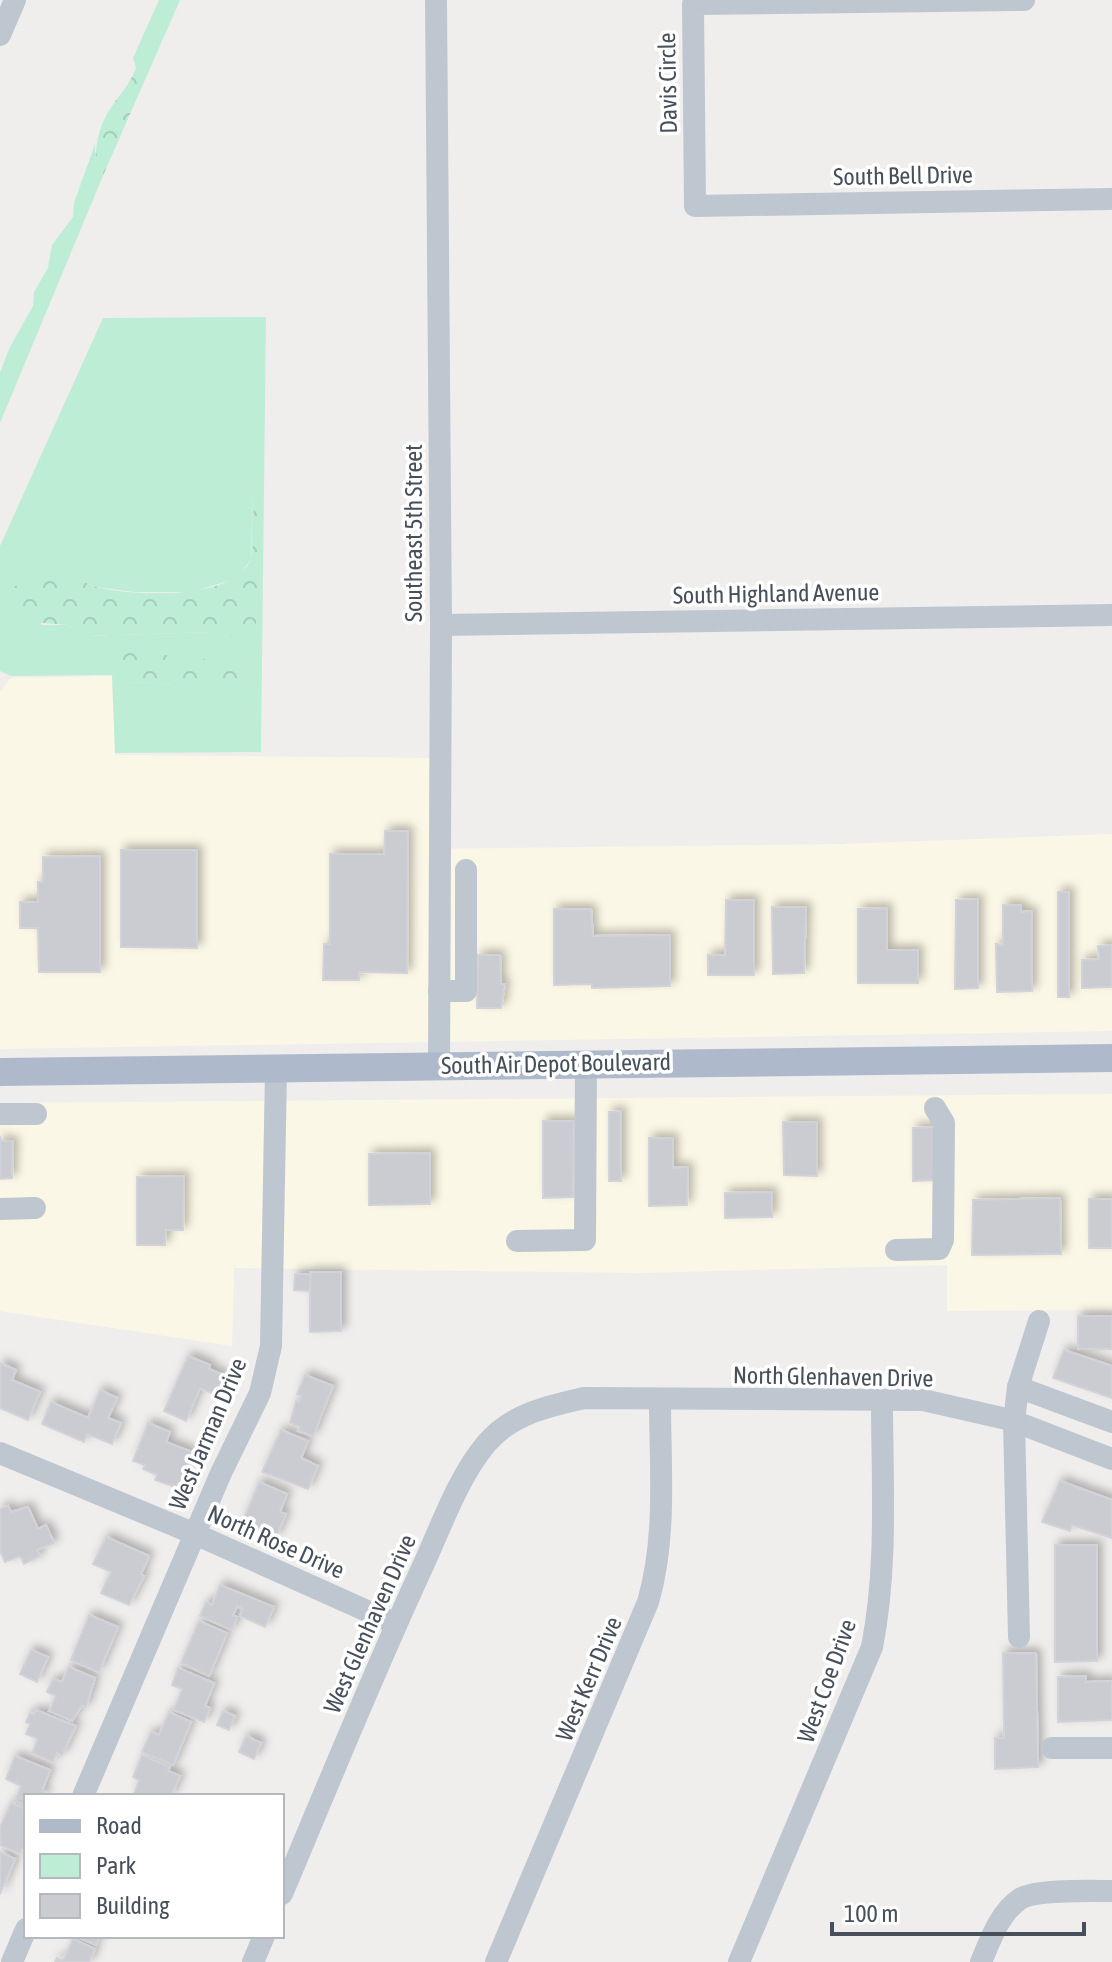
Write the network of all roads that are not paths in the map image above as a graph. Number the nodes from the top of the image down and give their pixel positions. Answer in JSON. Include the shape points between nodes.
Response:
{"nodes":[{"id":1,"x":15,"y":0,"type":"edge"},
{"id":2,"x":436,"y":0,"type":"edge"},
{"id":3,"x":1024,"y":0,"type":"edge"},
{"id":4,"x":0,"y":35,"type":"edge"},
{"id":5,"x":1112,"y":199,"type":"edge"},
{"id":6,"x":695,"y":206,"type":"joint"},
{"id":7,"x":1112,"y":615,"type":"edge"},
{"id":8,"x":441,"y":625,"type":"junction"},
{"id":9,"x":466,"y":870,"type":"dead end"},
{"id":10,"x":439,"y":991,"type":"junction"},
{"id":11,"x":1112,"y":1058,"type":"edge"},
{"id":12,"x":586,"y":1064,"type":"junction"},
{"id":13,"x":439,"y":1066,"type":"junction"},
{"id":14,"x":276,"y":1070,"type":"junction"},
{"id":15,"x":0,"y":1072,"type":"edge"},
{"id":16,"x":935,"y":1108,"type":"dead end"},
{"id":17,"x":0,"y":1114,"type":"edge"},
{"id":18,"x":36,"y":1114,"type":"dead end"},
{"id":19,"x":35,"y":1208,"type":"dead end"},
{"id":20,"x":0,"y":1209,"type":"edge"},
{"id":21,"x":517,"y":1241,"type":"dead end"},
{"id":22,"x":896,"y":1250,"type":"dead end"},
{"id":23,"x":1039,"y":1321,"type":"dead end"},
{"id":24,"x":1018,"y":1387,"type":"junction"},
{"id":25,"x":660,"y":1400,"type":"junction"},
{"id":26,"x":882,"y":1400,"type":"junction"},
{"id":27,"x":545,"y":1406,"type":"joint"},
{"id":28,"x":1014,"y":1421,"type":"junction"},
{"id":29,"x":1112,"y":1422,"type":"edge"},
{"id":30,"x":0,"y":1453,"type":"edge"},
{"id":31,"x":1112,"y":1459,"type":"edge"},
{"id":32,"x":195,"y":1534,"type":"junction"},
{"id":33,"x":396,"y":1624,"type":"junction"},
{"id":34,"x":1019,"y":1637,"type":"dead end"},
{"id":35,"x":1052,"y":1748,"type":"dead end"},
{"id":36,"x":1112,"y":1748,"type":"edge"},
{"id":37,"x":84,"y":1794,"type":"edge"},
{"id":38,"x":284,"y":1889,"type":"edge"},
{"id":39,"x":1112,"y":1891,"type":"edge"},
{"id":40,"x":24,"y":1934,"type":"edge"},
{"id":41,"x":263,"y":1938,"type":"edge"},
{"id":42,"x":12,"y":1962,"type":"edge"},
{"id":43,"x":253,"y":1962,"type":"edge"},
{"id":44,"x":496,"y":1962,"type":"edge"},
{"id":45,"x":739,"y":1962,"type":"edge"},
{"id":46,"x":981,"y":1962,"type":"edge"}],
"edges":[{"from":1,"to":4,"type":"street"},
{"from":2,"to":8,"type":"street","name":"Southeast 5th Street"},
{"from":3,"to":6,"type":"street","name":"Davis Circle","via":[[693,4]]},
{"from":5,"to":6,"type":"street","name":"South Bell Drive"},
{"from":7,"to":8,"type":"street","name":"South Highland Avenue"},
{"from":8,"to":10,"type":"street","name":"Southeast 5th Street"},
{"from":9,"to":10,"type":"street","via":[[466,991]]},
{"from":10,"to":13,"type":"street","name":"Southeast 5th Street"},
{"from":11,"to":12,"type":"main road","name":"South Air Depot Boulevard"},
{"from":12,"to":13,"type":"main road","name":"South Air Depot Boulevard"},
{"from":12,"to":21,"type":"street","via":[[585,1240]]},
{"from":13,"to":14,"type":"main road","name":"South Air Depot Boulevard"},
{"from":14,"to":15,"type":"main road","name":"South Air Depot Boulevard"},
{"from":14,"to":32,"type":"street","name":"West Jarman Drive","via":[[271,1346],[260,1393]]},
{"from":16,"to":22,"type":"street","via":[[944,1123],[943,1240],[939,1249]]},
{"from":17,"to":18,"type":"street"},
{"from":19,"to":20,"type":"street"},
{"from":23,"to":24,"type":"street"},
{"from":24,"to":28,"type":"street"},
{"from":24,"to":29,"type":"street"},
{"from":25,"to":26,"type":"street","name":"North Glenhaven Drive"},
{"from":25,"to":27,"type":"street","name":"North Glenhaven Drive","via":[[584,1398]]},
{"from":25,"to":44,"type":"street","name":"West Kerr Drive","via":[[656,1575]]},
{"from":26,"to":28,"type":"street","name":"North Glenhaven Drive","via":[[923,1400]]},
{"from":26,"to":45,"type":"street","name":"West Coe Drive","via":[[882,1563],[872,1647]]},
{"from":27,"to":33,"type":"street","name":"West Glenhaven Drive","via":[[521,1416],[488,1441],[468,1470]]},
{"from":28,"to":31,"type":"street","name":"North Glenhaven Drive"},
{"from":28,"to":34,"type":"street"},
{"from":30,"to":32,"type":"street","name":"North Rose Drive"},
{"from":32,"to":33,"type":"street","name":"North Rose Drive"},
{"from":32,"to":37,"type":"street","name":"West Jarman Drive"},
{"from":33,"to":38,"type":"street","name":"West Glenhaven Drive"},
{"from":35,"to":36,"type":"street"},
{"from":39,"to":46,"type":"street","via":[[1021,1898],[999,1922]]},
{"from":40,"to":42,"type":"street"},
{"from":41,"to":43,"type":"street"}]}
